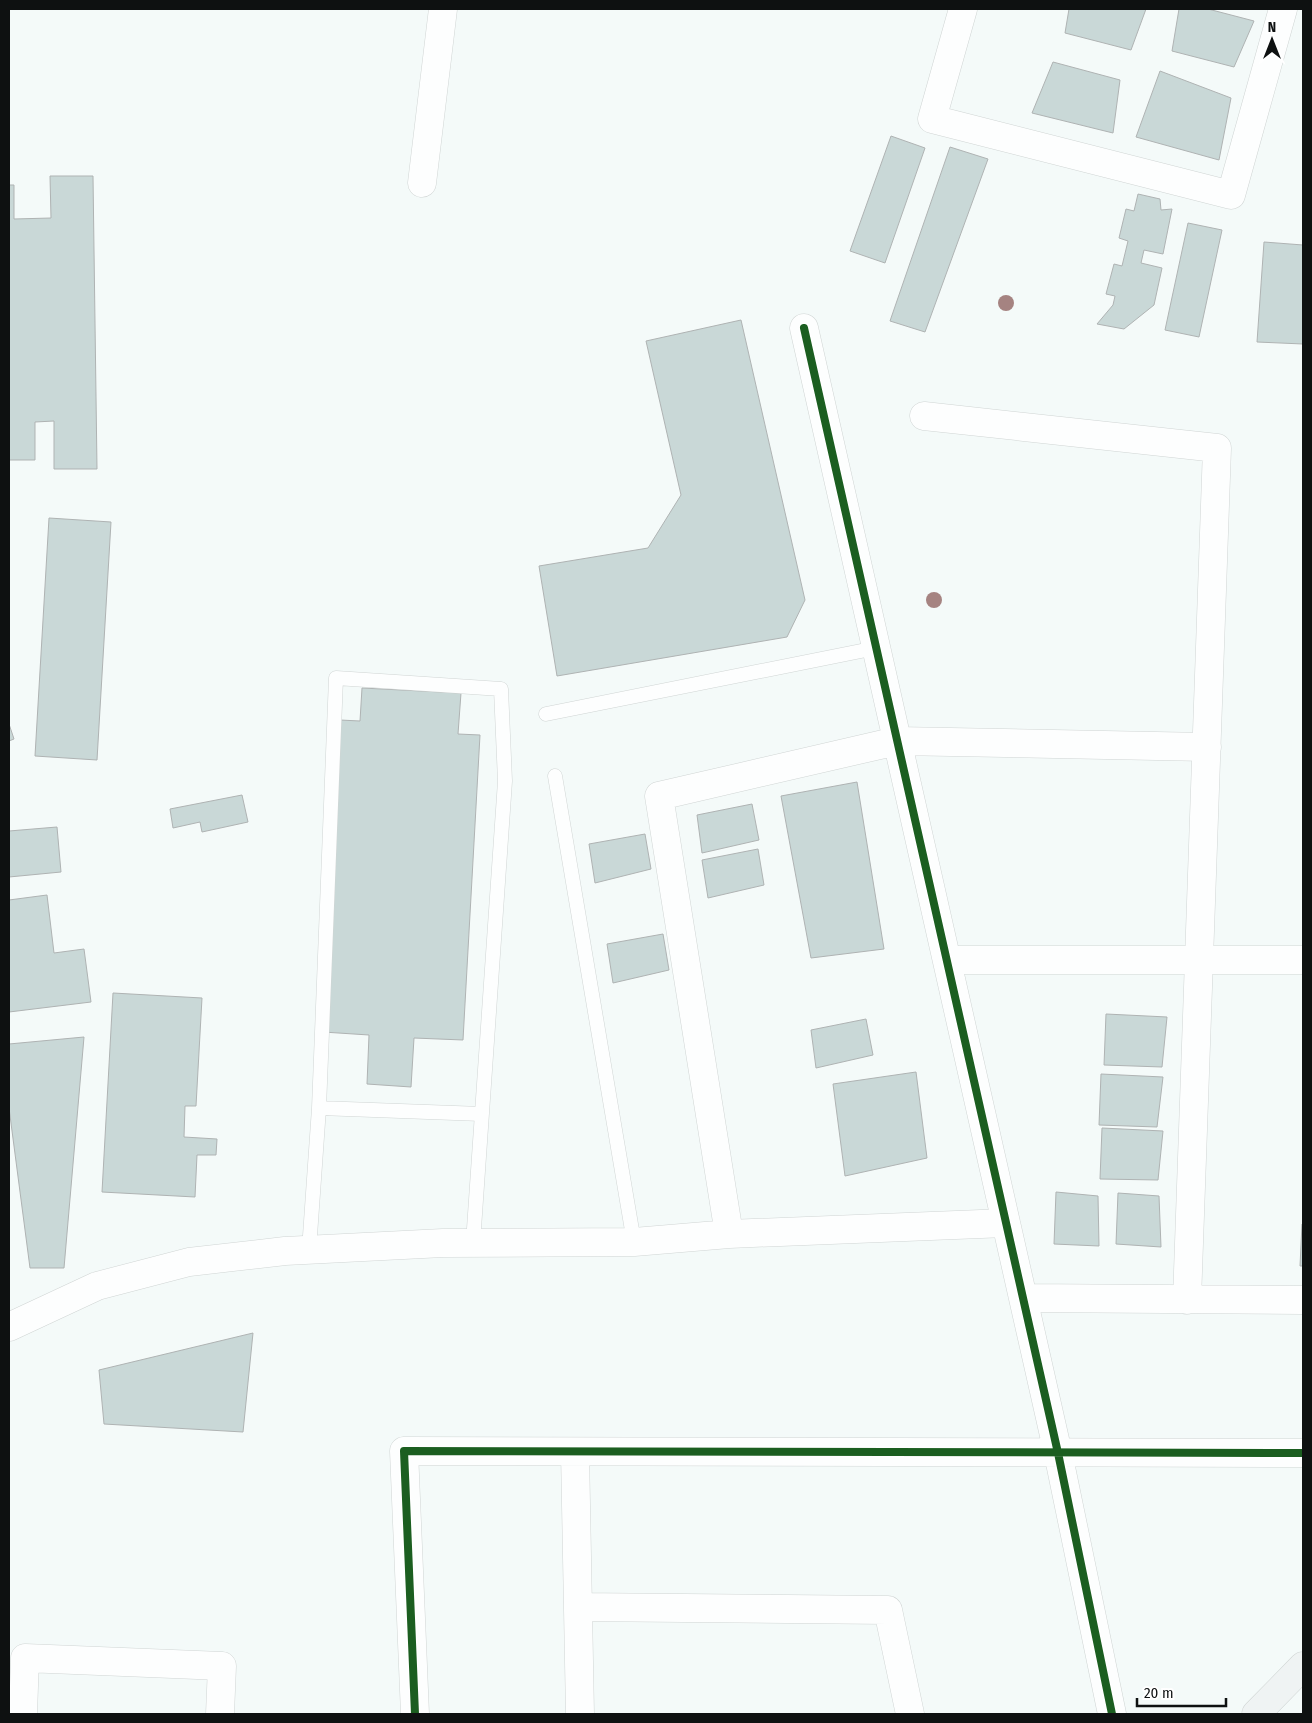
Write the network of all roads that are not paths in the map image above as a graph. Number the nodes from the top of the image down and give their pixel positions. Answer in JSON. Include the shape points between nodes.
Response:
{"nodes":[{"id":1,"x":443,"y":9,"type":"edge"},
{"id":2,"x":963,"y":9,"type":"edge"},
{"id":3,"x":1283,"y":9,"type":"edge"},
{"id":4,"x":422,"y":183,"type":"dead end"},
{"id":5,"x":804,"y":328,"type":"dead end"},
{"id":6,"x":924,"y":416,"type":"dead end"},
{"id":7,"x":876,"y":648,"type":"junction"},
{"id":8,"x":546,"y":714,"type":"dead end"},
{"id":9,"x":897,"y":741,"type":"junction"},
{"id":10,"x":1207,"y":747,"type":"junction"},
{"id":11,"x":555,"y":776,"type":"dead end"},
{"id":12,"x":947,"y":960,"type":"junction"},
{"id":13,"x":1303,"y":960,"type":"edge"},
{"id":14,"x":1199,"y":961,"type":"junction"},
{"id":15,"x":319,"y":1108,"type":"junction"},
{"id":16,"x":482,"y":1114,"type":"junction"},
{"id":17,"x":1006,"y":1223,"type":"junction"},
{"id":18,"x":729,"y":1234,"type":"junction"},
{"id":19,"x":634,"y":1242,"type":"junction"},
{"id":20,"x":473,"y":1243,"type":"junction"},
{"id":21,"x":309,"y":1250,"type":"junction"},
{"id":22,"x":1023,"y":1298,"type":"junction"},
{"id":23,"x":1187,"y":1300,"type":"junction"},
{"id":24,"x":1303,"y":1300,"type":"edge"},
{"id":25,"x":9,"y":1327,"type":"edge"},
{"id":26,"x":575,"y":1452,"type":"junction"},
{"id":27,"x":1058,"y":1453,"type":"junction"},
{"id":28,"x":1303,"y":1453,"type":"edge"},
{"id":29,"x":578,"y":1607,"type":"junction"},
{"id":30,"x":1303,"y":1666,"type":"edge"},
{"id":31,"x":23,"y":1714,"type":"edge"},
{"id":32,"x":220,"y":1714,"type":"edge"},
{"id":33,"x":415,"y":1714,"type":"edge"},
{"id":34,"x":580,"y":1714,"type":"edge"},
{"id":35,"x":910,"y":1714,"type":"edge"},
{"id":36,"x":1112,"y":1714,"type":"edge"},
{"id":37,"x":1256,"y":1714,"type":"edge"}],
"edges":[{"from":1,"to":4,"type":"street"},
{"from":2,"to":3,"type":"street","via":[[932,119],[1231,195]]},
{"from":5,"to":7,"type":"street"},
{"from":6,"to":10,"type":"street","via":[[1217,448]]},
{"from":7,"to":8,"type":"lane"},
{"from":7,"to":9,"type":"street"},
{"from":9,"to":10,"type":"street"},
{"from":9,"to":12,"type":"street"},
{"from":9,"to":18,"type":"street","via":[[659,796]]},
{"from":10,"to":14,"type":"street"},
{"from":11,"to":19,"type":"lane"},
{"from":12,"to":14,"type":"street"},
{"from":12,"to":17,"type":"street"},
{"from":13,"to":14,"type":"street"},
{"from":14,"to":23,"type":"street"},
{"from":15,"to":16,"type":"lane"},
{"from":15,"to":16,"type":"lane","via":[[336,678],[501,689],[505,781]]},
{"from":15,"to":21,"type":"lane"},
{"from":16,"to":20,"type":"lane"},
{"from":17,"to":18,"type":"street"},
{"from":17,"to":22,"type":"street"},
{"from":18,"to":19,"type":"street"},
{"from":19,"to":20,"type":"street"},
{"from":20,"to":21,"type":"street"},
{"from":21,"to":25,"type":"street","via":[[189,1262],[98,1286]]},
{"from":22,"to":23,"type":"street"},
{"from":22,"to":27,"type":"street"},
{"from":23,"to":24,"type":"street"},
{"from":26,"to":27,"type":"street"},
{"from":26,"to":29,"type":"street"},
{"from":26,"to":33,"type":"street","via":[[404,1451]]},
{"from":27,"to":28,"type":"street"},
{"from":27,"to":36,"type":"street"},
{"from":29,"to":34,"type":"street"},
{"from":29,"to":35,"type":"street","via":[[888,1610]]},
{"from":30,"to":37,"type":"street"},
{"from":31,"to":32,"type":"street","via":[[25,1658],[222,1666]]}]}
